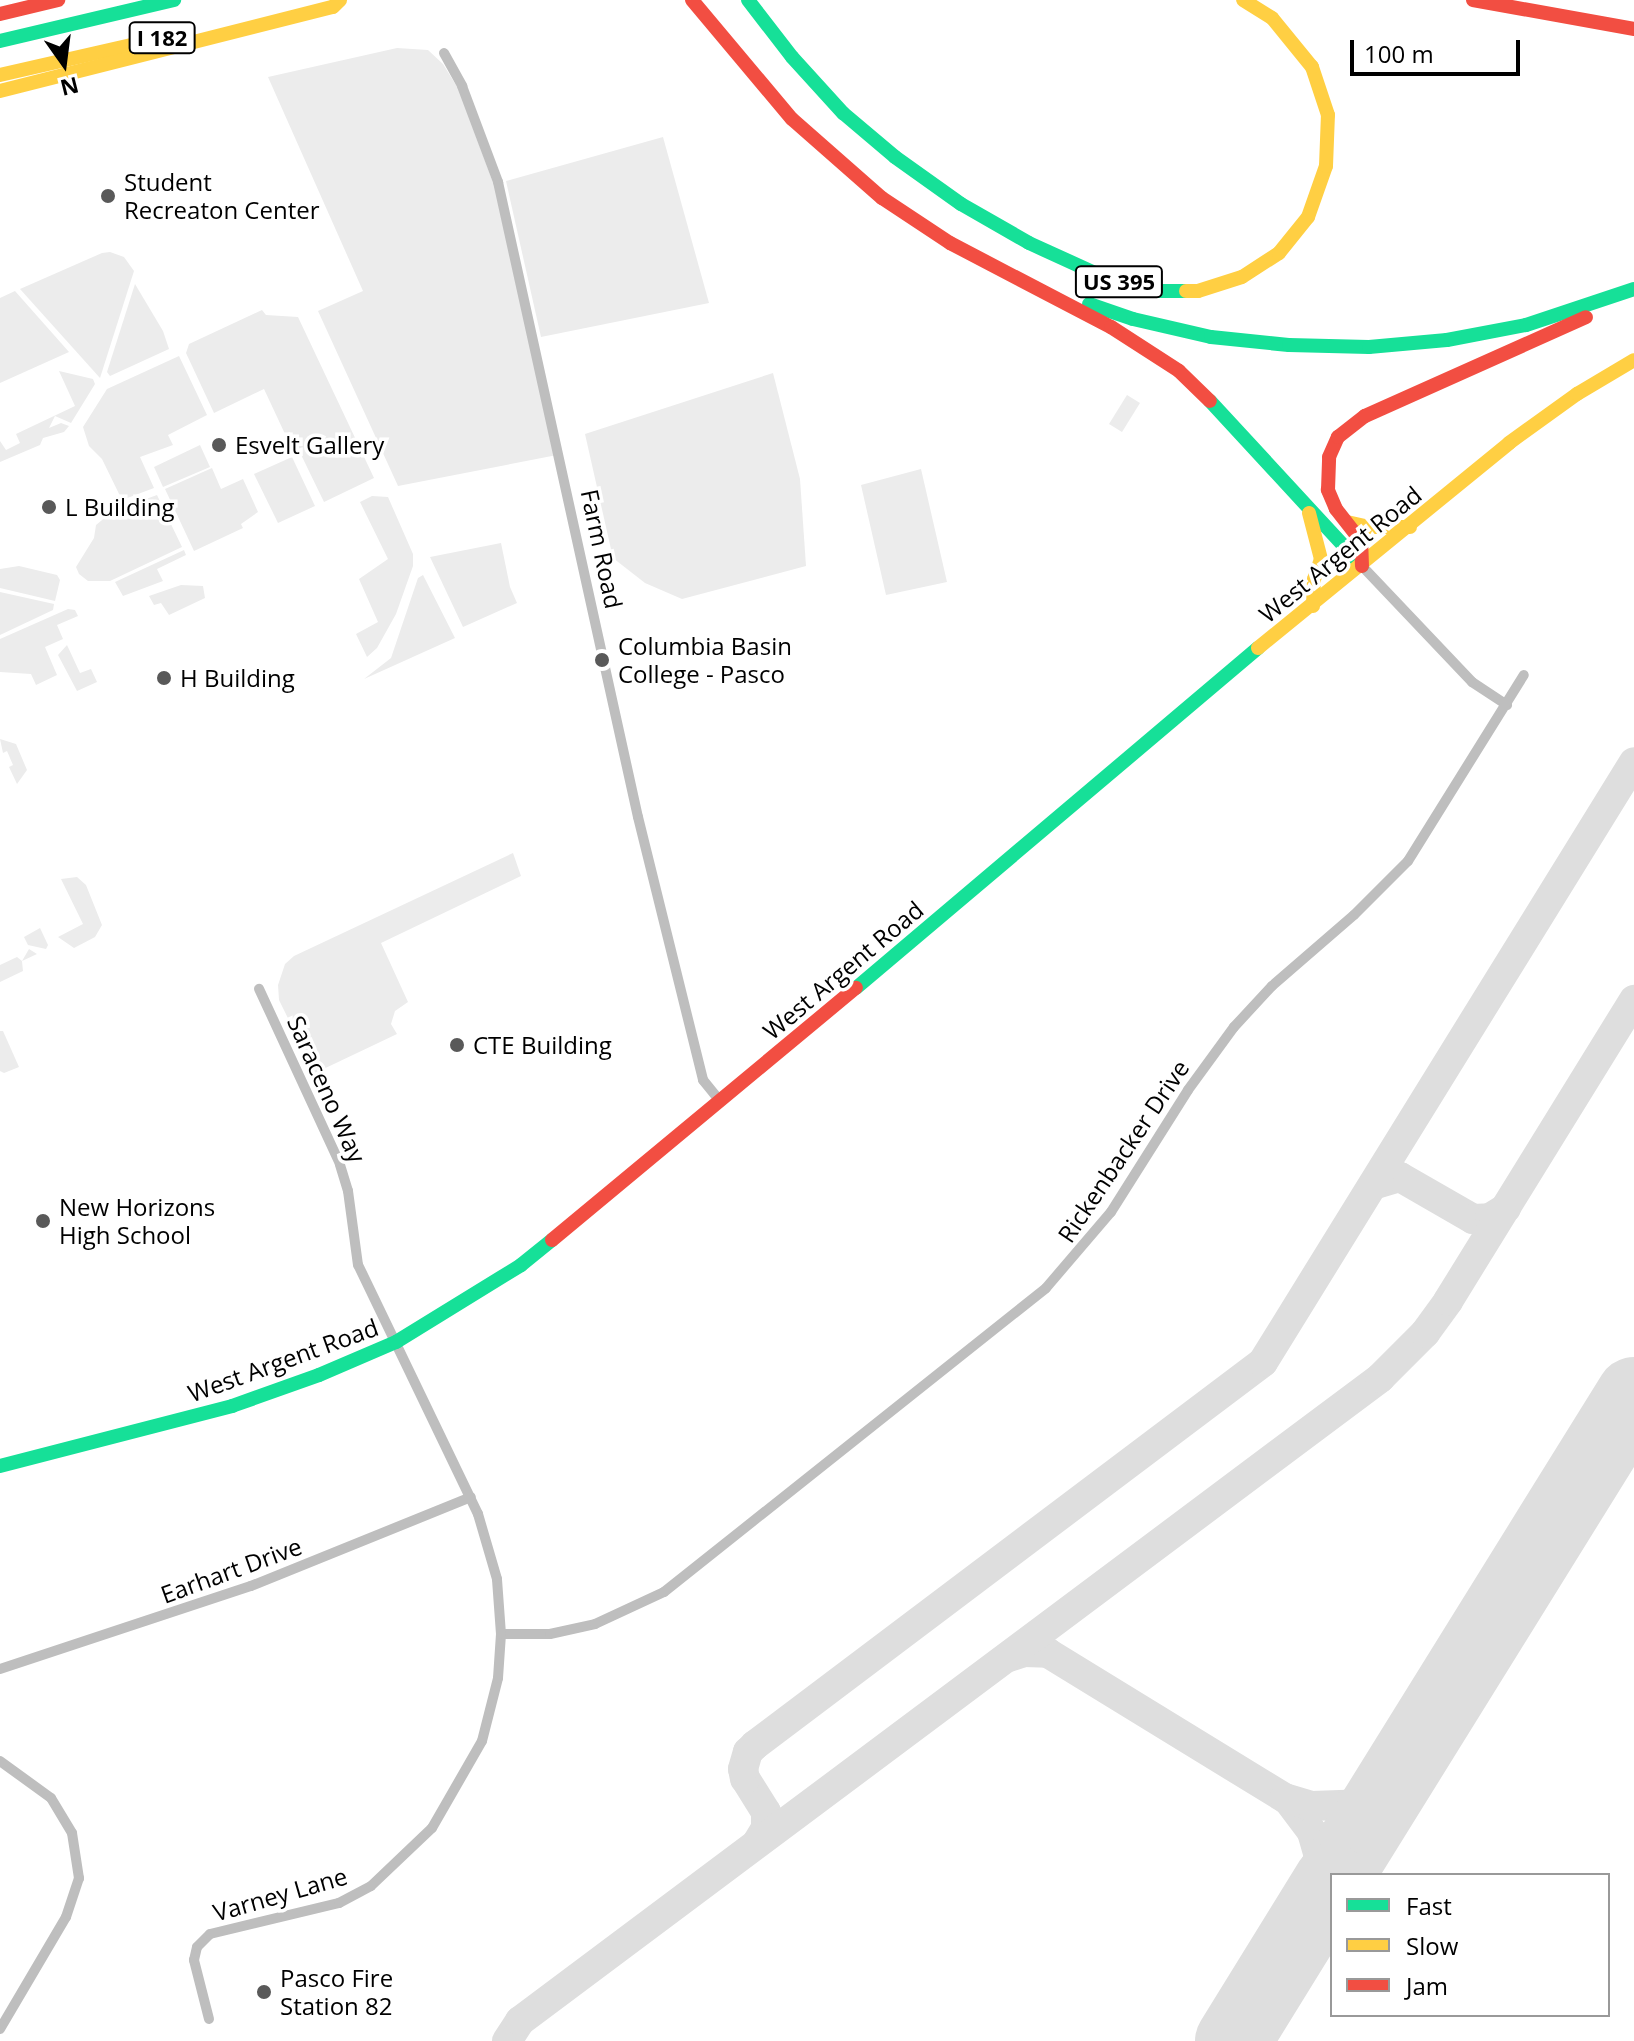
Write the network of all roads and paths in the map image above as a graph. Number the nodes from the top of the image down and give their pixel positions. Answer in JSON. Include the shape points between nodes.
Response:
{"nodes":[{"id":1,"x":58,"y":0,"type":"edge"},
{"id":2,"x":174,"y":0,"type":"edge"},
{"id":3,"x":323,"y":0,"type":"edge"},
{"id":4,"x":340,"y":0,"type":"edge"},
{"id":5,"x":1243,"y":0,"type":"edge"},
{"id":6,"x":1473,"y":0,"type":"edge"},
{"id":7,"x":749,"y":1,"type":"edge"},
{"id":8,"x":693,"y":2,"type":"edge"},
{"id":9,"x":0,"y":14,"type":"edge"},
{"id":10,"x":1634,"y":29,"type":"edge"},
{"id":11,"x":0,"y":41,"type":"edge"},
{"id":12,"x":444,"y":53,"type":"dead end"},
{"id":13,"x":0,"y":75,"type":"edge"},
{"id":14,"x":0,"y":91,"type":"edge"},
{"id":15,"x":1018,"y":279,"type":"junction"},
{"id":16,"x":1634,"y":289,"type":"edge"},
{"id":17,"x":1634,"y":295,"type":"edge"},
{"id":18,"x":1634,"y":360,"type":"edge"},
{"id":19,"x":1308,"y":510,"type":"junction"},
{"id":20,"x":1347,"y":522,"type":"junction"},
{"id":21,"x":1410,"y":527,"type":"junction"},
{"id":22,"x":1362,"y":566,"type":"junction"},
{"id":23,"x":1313,"y":606,"type":"junction"},
{"id":24,"x":1524,"y":675,"type":"dead end"},
{"id":25,"x":1507,"y":705,"type":"junction"},
{"id":26,"x":259,"y":989,"type":"dead end"},
{"id":27,"x":721,"y":1102,"type":"junction"},
{"id":28,"x":396,"y":1342,"type":"junction"},
{"id":29,"x":0,"y":1466,"type":"edge"},
{"id":30,"x":471,"y":1497,"type":"junction"},
{"id":31,"x":501,"y":1634,"type":"junction"},
{"id":32,"x":0,"y":1669,"type":"edge"},
{"id":33,"x":0,"y":1761,"type":"edge"},
{"id":34,"x":209,"y":2019,"type":"dead end"},
{"id":35,"x":0,"y":2029,"type":"edge"}],
"edges":[{"from":1,"to":9,"type":"main road"},
{"from":2,"to":11,"type":"main road","number":"I 182"},
{"from":3,"to":13,"type":"main road","number":"I 182"},
{"from":4,"to":14,"type":"main road","via":[[333,7]]},
{"from":5,"to":7,"type":"main road","number":"US 395","via":[[1272,18],[1312,67],[1328,115],[1326,166],[1308,217],[1279,253],[1242,277],[1198,291],[1151,291],[1108,279],[961,204],[843,113]]},
{"from":6,"to":10,"type":"main road"},
{"from":8,"to":15,"type":"main road","via":[[763,89],[850,173],[927,229]]},
{"from":12,"to":27,"type":"street","name":"Farm Road","via":[[498,182],[638,817],[703,1080]]},
{"from":15,"to":16,"type":"main road","via":[[1172,330],[1249,342],[1356,347],[1488,333]]},
{"from":15,"to":19,"type":"main road","via":[[1111,327],[1179,371],[1246,436]]},
{"from":17,"to":20,"type":"main road","via":[[1378,410],[1347,429],[1332,447],[1327,480],[1332,500]]},
{"from":18,"to":21,"type":"main road","name":"West Argent Road","via":[[1527,429]]},
{"from":19,"to":22,"type":"main road"},
{"from":19,"to":23,"type":"main road","via":[[1321,559]]},
{"from":20,"to":21,"type":"main road"},
{"from":20,"to":22,"type":"main road","via":[[1361,541]]},
{"from":21,"to":22,"type":"main road","name":"West Argent Road"},
{"from":22,"to":23,"type":"main road","name":"West Argent Road"},
{"from":22,"to":25,"type":"street","via":[[1463,674]]},
{"from":23,"to":27,"type":"main road","name":"West Argent Road"},
{"from":24,"to":25,"type":"street","name":"Rickenbacker Drive"},
{"from":25,"to":31,"type":"street","name":"Rickenbacker Drive","via":[[1408,861],[1234,1027],[1111,1212],[1046,1288],[664,1592],[617,1616],[573,1630]]},
{"from":26,"to":28,"type":"street","name":"Saraceno Way","via":[[340,1164],[358,1265]]},
{"from":27,"to":28,"type":"main road","name":"West Argent Road","via":[[521,1265]]},
{"from":28,"to":29,"type":"main road","name":"West Argent Road","via":[[232,1406]]},
{"from":28,"to":30,"type":"street","name":"Varney Lane"},
{"from":30,"to":31,"type":"street","name":"Varney Lane","via":[[497,1579]]},
{"from":30,"to":32,"type":"street","name":"Earhart Drive","via":[[251,1586]]},
{"from":31,"to":34,"type":"street","name":"Varney Lane","via":[[498,1678],[482,1741],[432,1828],[371,1886],[339,1903],[210,1934],[197,1947],[194,1960]]},
{"from":33,"to":35,"type":"street","via":[[51,1798],[72,1833],[79,1878],[66,1917]]}]}
